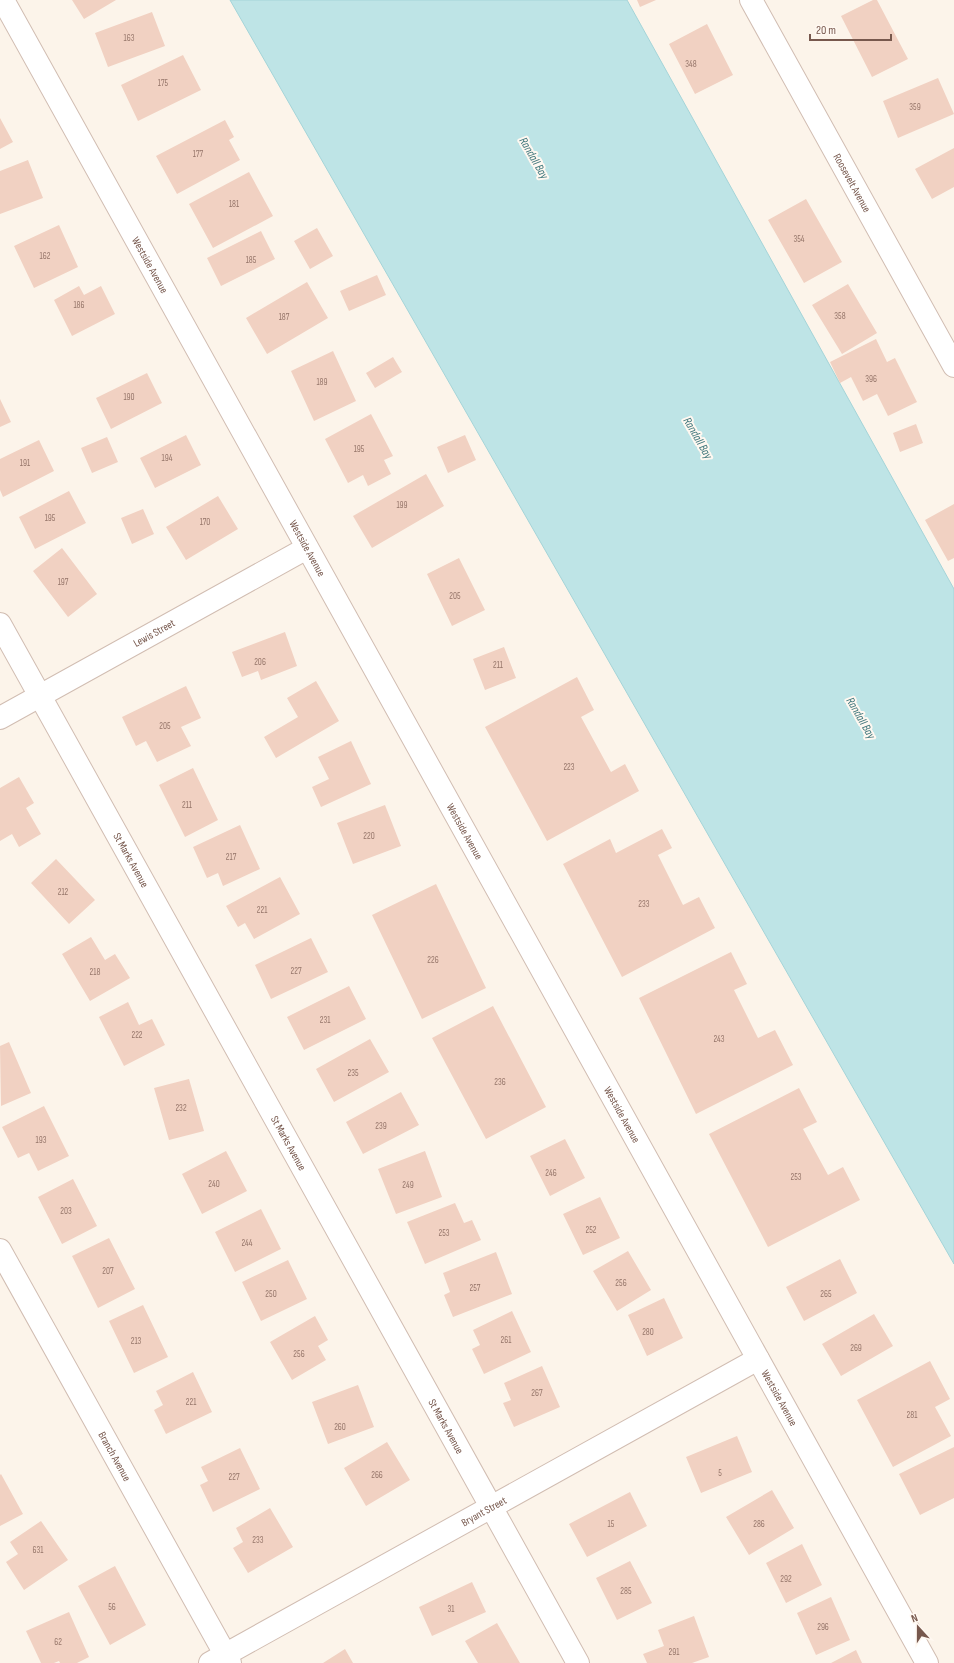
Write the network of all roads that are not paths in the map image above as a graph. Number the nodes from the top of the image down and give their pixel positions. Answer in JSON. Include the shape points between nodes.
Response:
{"nodes":[{"id":1,"x":3,"y":0,"type":"edge"},
{"id":2,"x":751,"y":0,"type":"edge"},
{"id":3,"x":954,"y":366,"type":"edge"},
{"id":4,"x":307,"y":548,"type":"junction"},
{"id":5,"x":0,"y":624,"type":"edge"},
{"id":6,"x":40,"y":696,"type":"junction"},
{"id":7,"x":0,"y":718,"type":"edge"},
{"id":8,"x":0,"y":1250,"type":"edge"},
{"id":9,"x":758,"y":1359,"type":"junction"},
{"id":10,"x":491,"y":1506,"type":"junction"},
{"id":11,"x":222,"y":1660,"type":"edge"},
{"id":12,"x":578,"y":1663,"type":"edge"},
{"id":13,"x":927,"y":1663,"type":"edge"}],
"edges":[{"from":1,"to":4,"type":"street","name":"Westside Avenue"},
{"from":2,"to":3,"type":"street","name":"Roosevelt Avenue"},
{"from":4,"to":6,"type":"street","name":"Lewis Street"},
{"from":4,"to":9,"type":"street","name":"Westside Avenue"},
{"from":5,"to":6,"type":"street","name":"St Marks Avenue"},
{"from":6,"to":7,"type":"street","name":"Lewis Street"},
{"from":6,"to":10,"type":"street","name":"St Marks Avenue"},
{"from":8,"to":11,"type":"street","name":"Branch Avenue"},
{"from":9,"to":10,"type":"street","name":"Bryant Street"},
{"from":9,"to":13,"type":"street","name":"Westside Avenue"},
{"from":10,"to":11,"type":"street","name":"Bryant Street"},
{"from":10,"to":12,"type":"street","name":"St Marks Avenue"}]}
